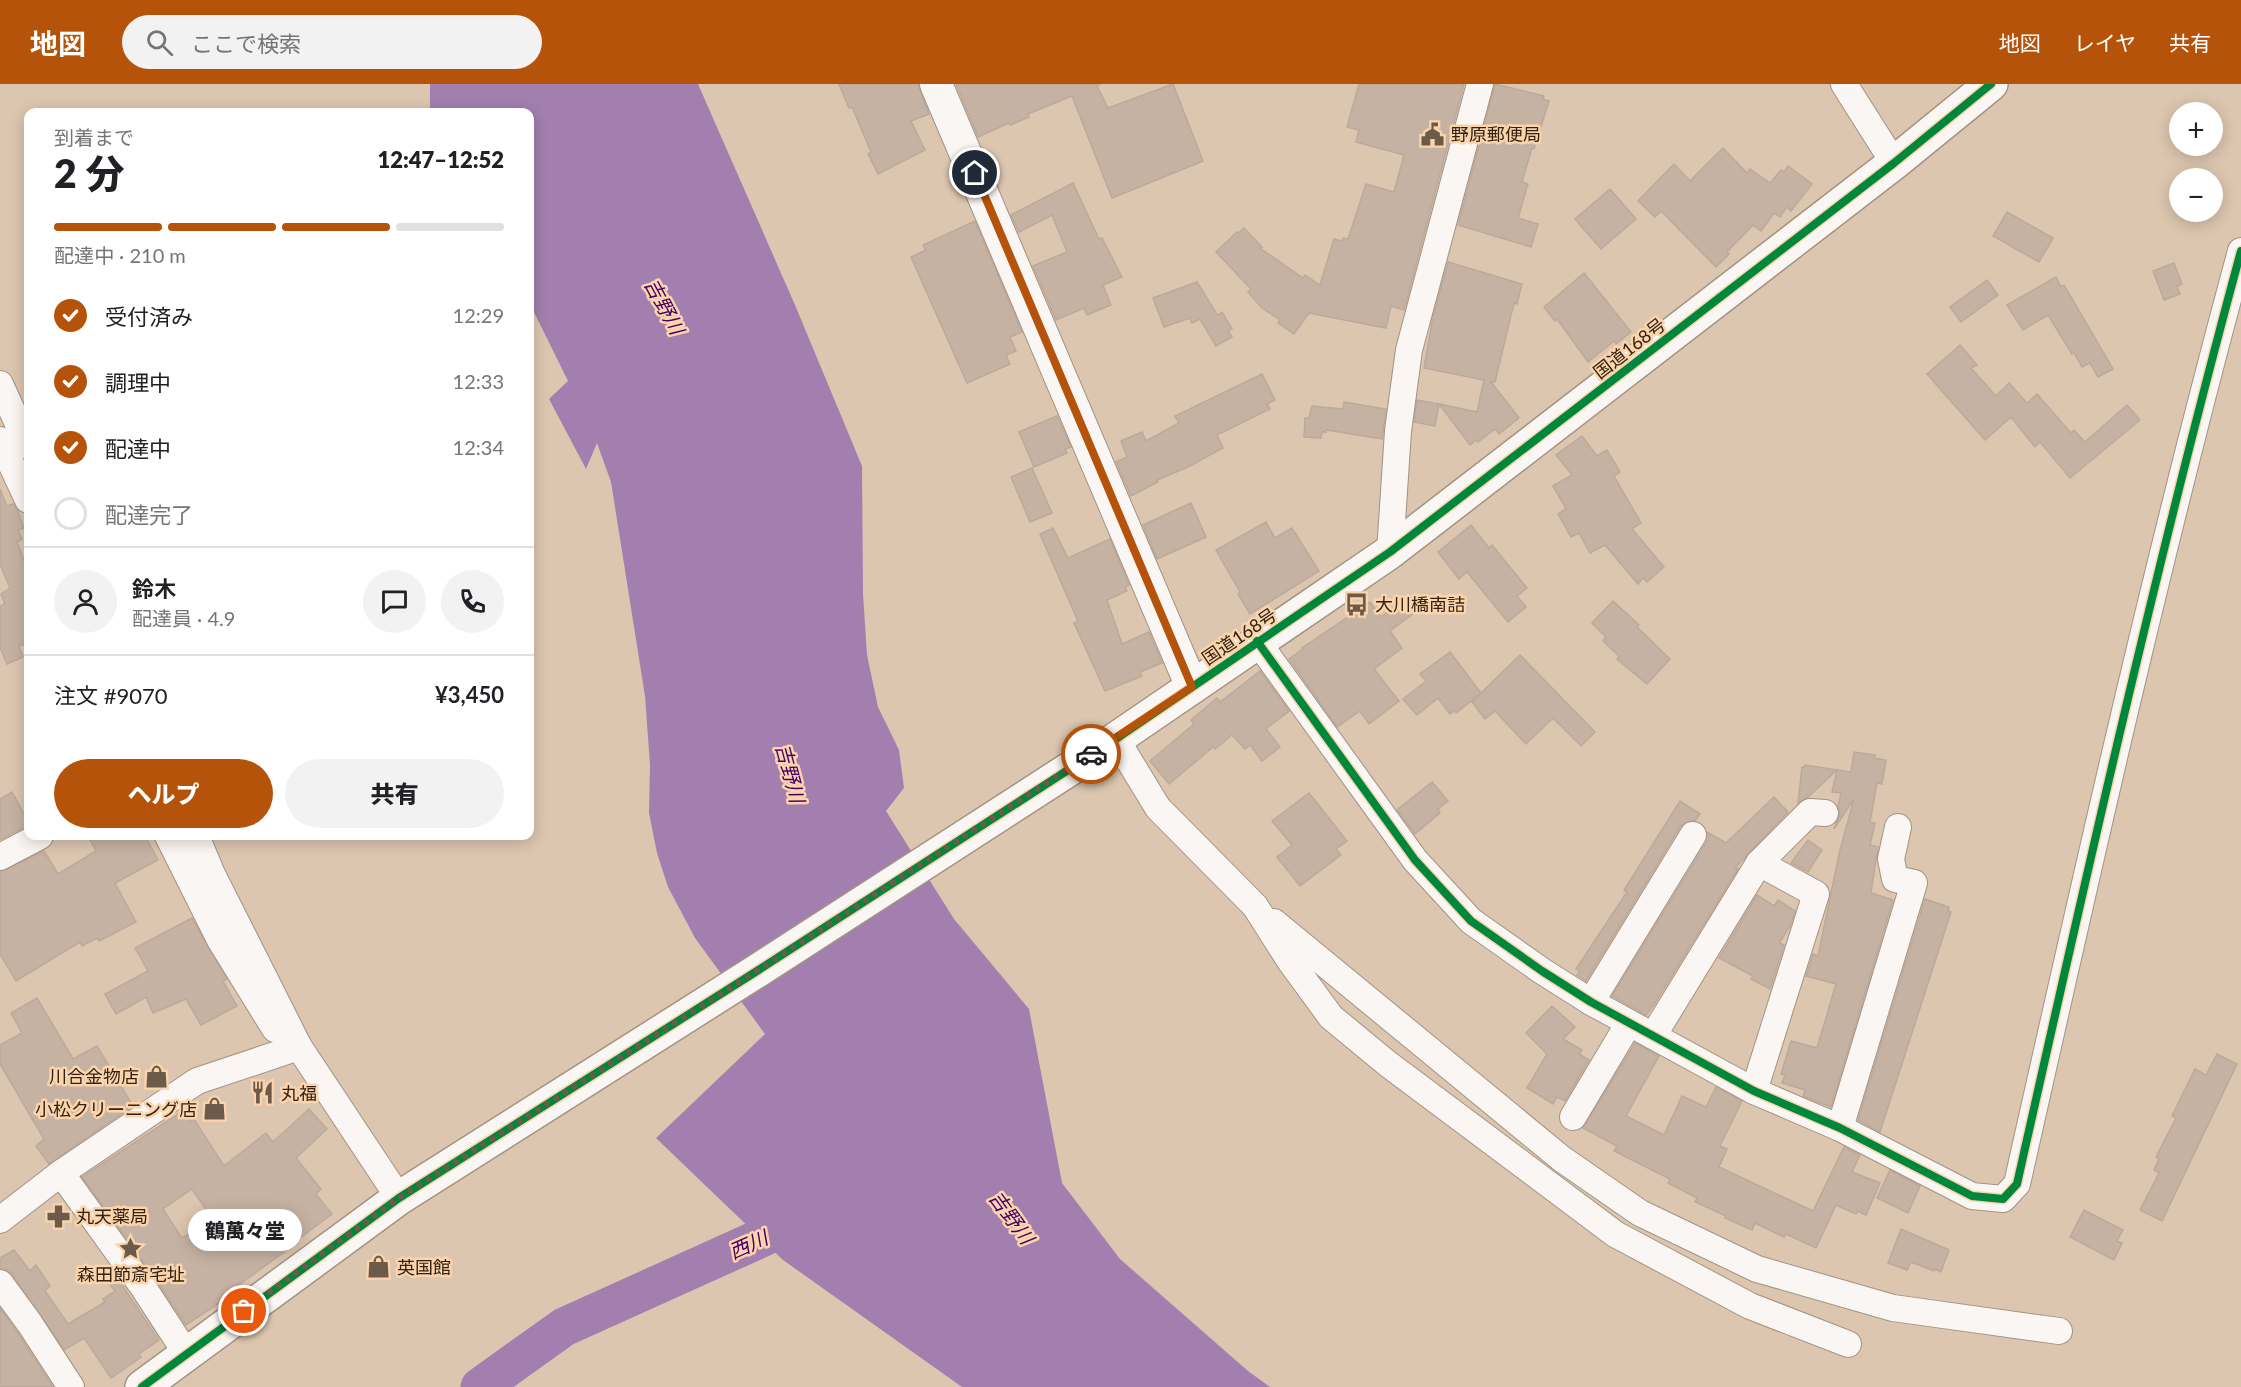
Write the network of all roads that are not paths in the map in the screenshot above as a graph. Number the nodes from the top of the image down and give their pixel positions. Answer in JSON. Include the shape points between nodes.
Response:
{"nodes":[{"id":1,"x":936,"y":84,"type":"edge"},
{"id":2,"x":1480,"y":84,"type":"edge"},
{"id":3,"x":1844,"y":84,"type":"edge"},
{"id":4,"x":1991,"y":84,"type":"edge"},
{"id":5,"x":1894,"y":162,"type":"junction"},
{"id":6,"x":2241,"y":251,"type":"edge"},
{"id":7,"x":0,"y":384,"type":"edge"},
{"id":8,"x":24,"y":437,"type":"edge"},
{"id":9,"x":0,"y":440,"type":"edge"},
{"id":10,"x":24,"y":491,"type":"edge"},
{"id":11,"x":1390,"y":552,"type":"junction"},
{"id":12,"x":1257,"y":641,"type":"junction"},
{"id":13,"x":1192,"y":687,"type":"junction"},
{"id":14,"x":1110,"y":742,"type":"junction"},
{"id":15,"x":1825,"y":813,"type":"dead end"},
{"id":16,"x":1898,"y":827,"type":"dead end"},
{"id":17,"x":1693,"y":835,"type":"dead end"},
{"id":18,"x":32,"y":840,"type":"edge"},
{"id":19,"x":170,"y":840,"type":"edge"},
{"id":20,"x":198,"y":840,"type":"edge"},
{"id":21,"x":0,"y":857,"type":"edge"},
{"id":22,"x":1759,"y":863,"type":"junction"},
{"id":23,"x":1255,"y":906,"type":"junction"},
{"id":24,"x":1591,"y":1002,"type":"junction"},
{"id":25,"x":1629,"y":1023,"type":"junction"},
{"id":26,"x":1653,"y":1036,"type":"junction"},
{"id":27,"x":293,"y":1048,"type":"junction"},
{"id":28,"x":1754,"y":1091,"type":"junction"},
{"id":29,"x":1573,"y":1117,"type":"dead end"},
{"id":30,"x":1840,"y":1128,"type":"junction"},
{"id":31,"x":61,"y":1173,"type":"junction"},
{"id":32,"x":411,"y":1191,"type":"junction"},
{"id":33,"x":0,"y":1220,"type":"edge"},
{"id":34,"x":0,"y":1283,"type":"edge"},
{"id":35,"x":2059,"y":1331,"type":"dead end"},
{"id":36,"x":1848,"y":1344,"type":"dead end"},
{"id":37,"x":186,"y":1353,"type":"junction"},
{"id":38,"x":71,"y":1387,"type":"edge"},
{"id":39,"x":142,"y":1387,"type":"edge"}],
"edges":[{"from":1,"to":13,"type":"main road"},
{"from":2,"to":11,"type":"street","via":[[1409,350],[1398,431]]},
{"from":3,"to":5,"type":"street"},
{"from":4,"to":5,"type":"highway","name":"国道168号"},
{"from":5,"to":11,"type":"highway","name":"国道168号"},
{"from":6,"to":30,"type":"street","via":[[2158,571],[2017,1184],[2003,1199],[1972,1196]]},
{"from":7,"to":8,"type":"street"},
{"from":9,"to":10,"type":"street"},
{"from":11,"to":12,"type":"highway","name":"国道168号"},
{"from":12,"to":13,"type":"highway","name":"国道168号"},
{"from":12,"to":24,"type":"street","via":[[1415,860],[1471,921]]},
{"from":13,"to":14,"type":"highway","name":"国道168号"},
{"from":14,"to":23,"type":"street","via":[[1158,808]]},
{"from":14,"to":32,"type":"highway","name":"国道168号"},
{"from":15,"to":22,"type":"street","via":[[1810,812]]},
{"from":16,"to":30,"type":"street","via":[[1891,859],[1895,879],[1914,883]]},
{"from":17,"to":24,"type":"street"},
{"from":18,"to":21,"type":"street"},
{"from":19,"to":27,"type":"street","via":[[219,940]]},
{"from":20,"to":27,"type":"street"},
{"from":22,"to":26,"type":"street"},
{"from":22,"to":28,"type":"street","via":[[1816,894]]},
{"from":23,"to":35,"type":"street","via":[[1562,1159],[1640,1213],[1757,1269],[1881,1305]]},
{"from":23,"to":36,"type":"street","via":[[1331,1017],[1527,1170],[1615,1234],[1750,1305]]},
{"from":24,"to":25,"type":"street"},
{"from":25,"to":26,"type":"street"},
{"from":25,"to":29,"type":"street"},
{"from":26,"to":28,"type":"street"},
{"from":27,"to":31,"type":"street","via":[[197,1081]]},
{"from":27,"to":32,"type":"street"},
{"from":28,"to":30,"type":"street"},
{"from":31,"to":33,"type":"street"},
{"from":31,"to":37,"type":"street"},
{"from":32,"to":37,"type":"highway","name":"国道168号"},
{"from":34,"to":38,"type":"street"},
{"from":37,"to":39,"type":"highway","name":"国道168号"}]}
